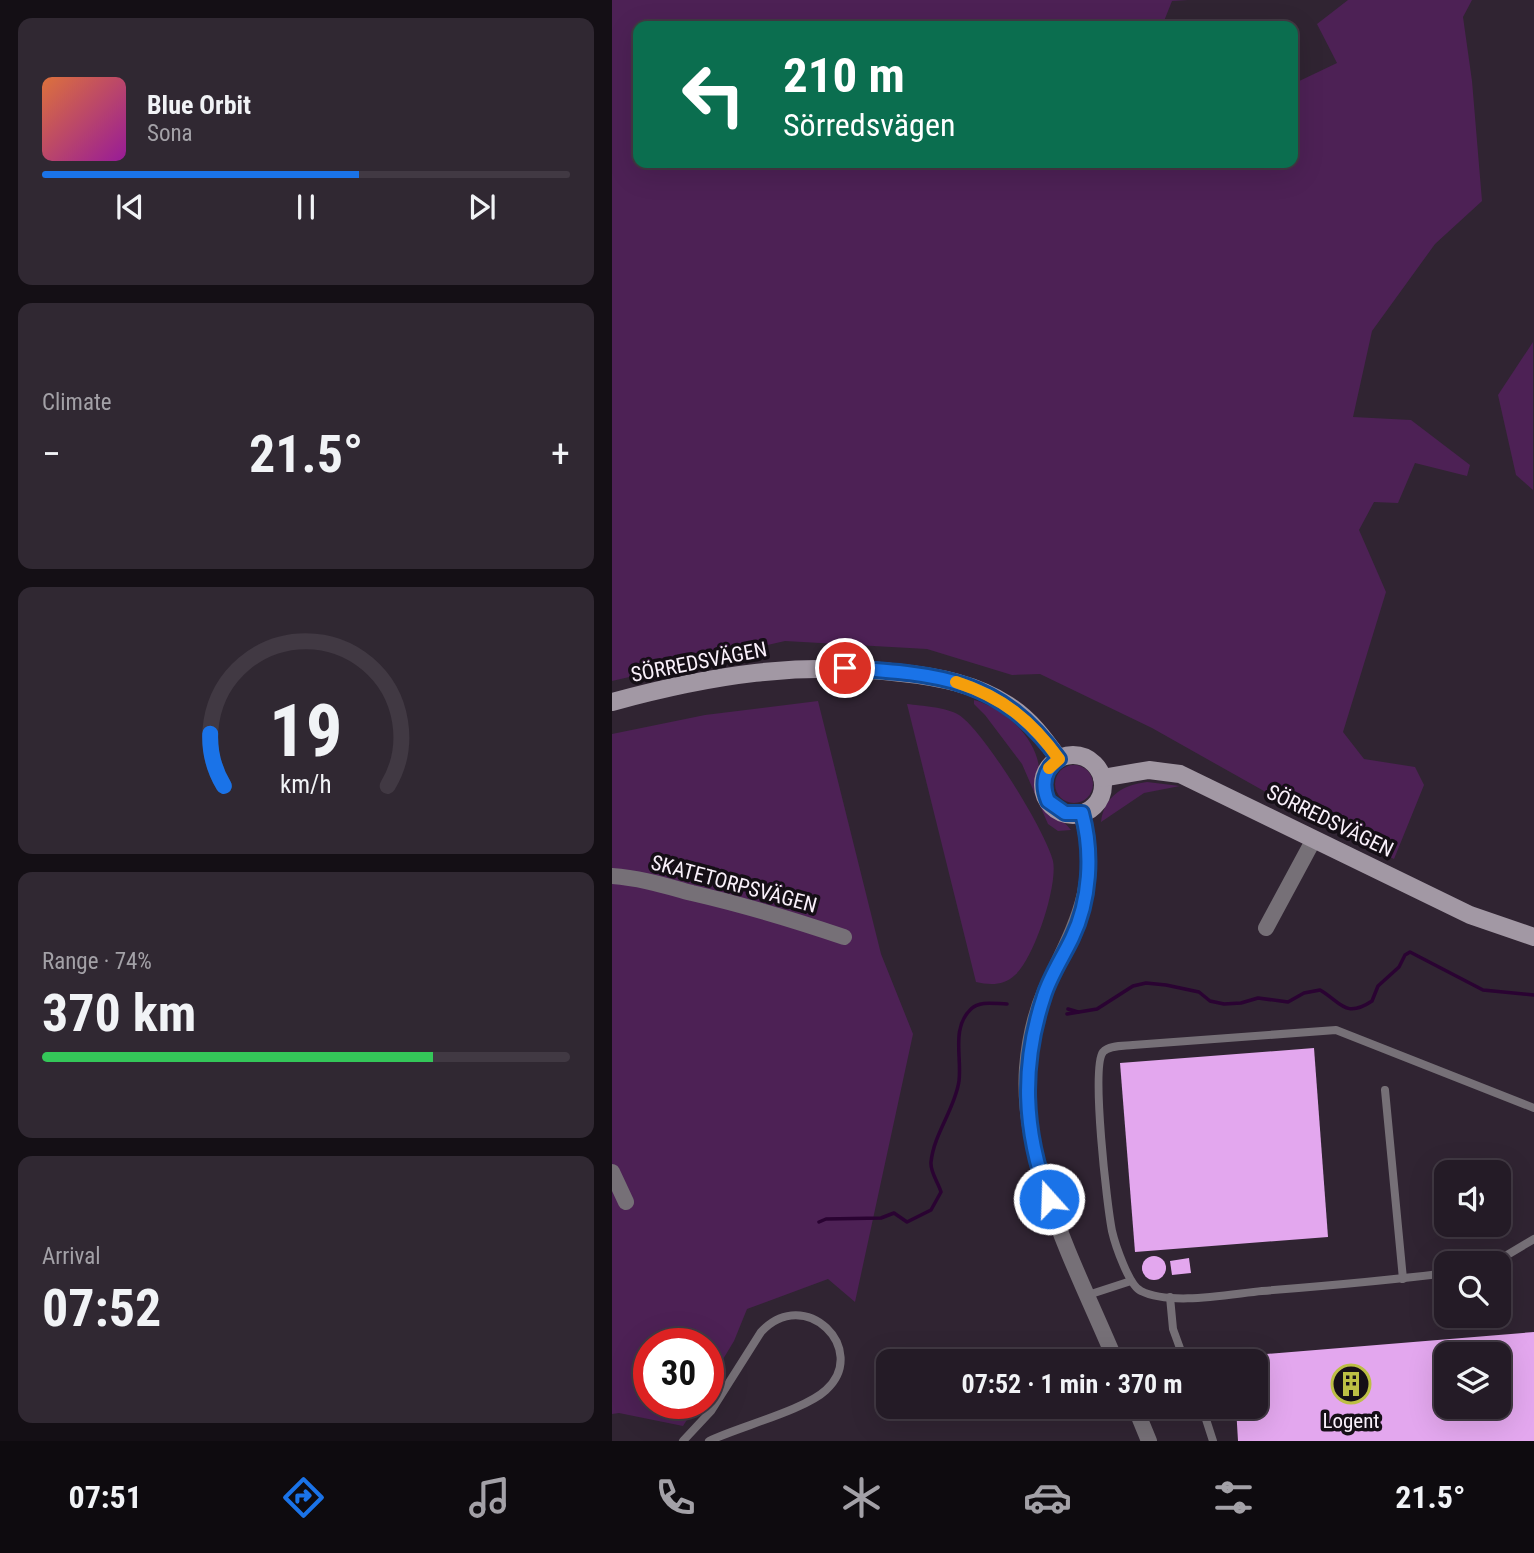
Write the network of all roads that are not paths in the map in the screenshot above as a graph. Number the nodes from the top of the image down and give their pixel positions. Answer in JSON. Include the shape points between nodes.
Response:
{"nodes":[{"id":1,"x":612,"y":702,"type":"edge"},
{"id":2,"x":1059,"y":759,"type":"junction"},
{"id":3,"x":1102,"y":778,"type":"junction"},
{"id":4,"x":1082,"y":813,"type":"junction"},
{"id":5,"x":1314,"y":839,"type":"junction"},
{"id":6,"x":612,"y":876,"type":"edge"},
{"id":7,"x":1266,"y":928,"type":"dead end"},
{"id":8,"x":844,"y":937,"type":"dead end"},
{"id":9,"x":1534,"y":937,"type":"edge"},
{"id":10,"x":1385,"y":1090,"type":"dead end"},
{"id":11,"x":1534,"y":1108,"type":"edge"},
{"id":12,"x":612,"y":1172,"type":"edge"},
{"id":13,"x":626,"y":1202,"type":"dead end"},
{"id":14,"x":1534,"y":1239,"type":"edge"},
{"id":15,"x":1511,"y":1253,"type":"edge"},
{"id":16,"x":1434,"y":1275,"type":"edge"},
{"id":17,"x":1403,"y":1279,"type":"junction"},
{"id":18,"x":1127,"y":1283,"type":"junction"},
{"id":19,"x":1088,"y":1295,"type":"junction"},
{"id":20,"x":1170,"y":1297,"type":"junction"},
{"id":21,"x":1111,"y":1349,"type":"edge"},
{"id":22,"x":1180,"y":1349,"type":"edge"},
{"id":23,"x":1140,"y":1419,"type":"edge"},
{"id":24,"x":1206,"y":1419,"type":"edge"},
{"id":25,"x":683,"y":1441,"type":"edge"},
{"id":26,"x":709,"y":1441,"type":"edge"},
{"id":27,"x":1149,"y":1441,"type":"edge"},
{"id":28,"x":1213,"y":1441,"type":"edge"}],
"edges":[{"from":1,"to":2,"type":"street","name":"SÖRREDSVÄGEN","via":[[702,680],[773,670],[845,668],[920,675],[977,689],[1009,706],[1039,732]]},
{"from":2,"to":3,"type":"street","via":[[1072,755],[1086,758]]},
{"from":2,"to":4,"type":"street","via":[[1045,775],[1046,796],[1060,811]]},
{"from":3,"to":4,"type":"street","via":[[1099,800]]},
{"from":3,"to":5,"type":"street","name":"SÖRREDSVÄGEN","via":[[1141,771],[1172,772]]},
{"from":4,"to":19,"type":"street","via":[[1088,849],[1084,902],[1073,936],[1044,993],[1031,1039],[1026,1100],[1038,1171]]},
{"from":5,"to":7,"type":"street"},
{"from":5,"to":9,"type":"street","name":"SÖRREDSVÄGEN","via":[[1470,915]]},
{"from":6,"to":8,"type":"street","name":"SKATETORPSVÄGEN","via":[[707,896]]},
{"from":10,"to":17,"type":"lane"},
{"from":11,"to":18,"type":"lane","via":[[1336,1030],[1108,1048],[1098,1062],[1100,1114],[1112,1231]]},
{"from":12,"to":13,"type":"street"},
{"from":14,"to":15,"type":"lane"},
{"from":16,"to":17,"type":"lane"},
{"from":17,"to":20,"type":"lane"},
{"from":18,"to":19,"type":"lane"},
{"from":18,"to":20,"type":"lane"},
{"from":19,"to":21,"type":"street"},
{"from":20,"to":22,"type":"lane"},
{"from":23,"to":27,"type":"street"},
{"from":24,"to":28,"type":"lane"},
{"from":25,"to":26,"type":"lane","via":[[712,1411],[770,1323],[798,1315],[812,1317],[828,1328],[840,1359],[836,1378],[828,1388],[810,1400]]}]}
